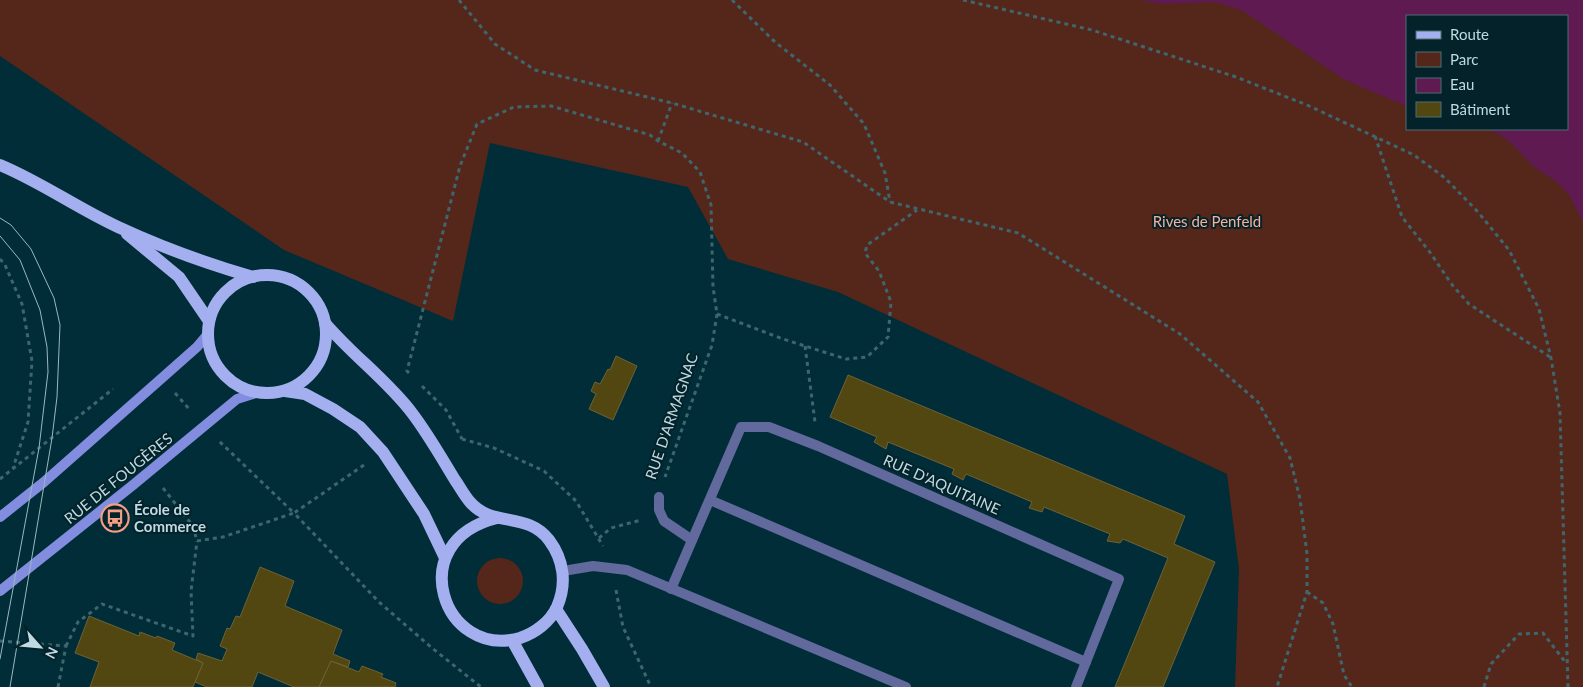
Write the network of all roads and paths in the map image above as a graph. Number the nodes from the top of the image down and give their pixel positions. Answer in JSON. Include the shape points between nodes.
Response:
{"nodes":[{"id":1,"x":459,"y":0,"type":"edge"},
{"id":2,"x":732,"y":0,"type":"edge"},
{"id":3,"x":963,"y":0,"type":"edge"},
{"id":4,"x":672,"y":103,"type":"junction"},
{"id":5,"x":1375,"y":136,"type":"junction"},
{"id":6,"x":658,"y":141,"type":"junction"},
{"id":7,"x":0,"y":164,"type":"edge"},
{"id":8,"x":890,"y":202,"type":"junction"},
{"id":9,"x":917,"y":209,"type":"junction"},
{"id":10,"x":117,"y":226,"type":"junction"},
{"id":11,"x":0,"y":259,"type":"edge"},
{"id":12,"x":253,"y":277,"type":"junction"},
{"id":13,"x":717,"y":314,"type":"junction"},
{"id":14,"x":325,"y":323,"type":"junction"},
{"id":15,"x":209,"y":328,"type":"junction"},
{"id":16,"x":804,"y":346,"type":"junction"},
{"id":17,"x":1551,"y":358,"type":"junction"},
{"id":18,"x":414,"y":378,"type":"dead end"},
{"id":19,"x":120,"y":384,"type":"dead end"},
{"id":20,"x":420,"y":384,"type":"dead end"},
{"id":21,"x":286,"y":391,"type":"junction"},
{"id":22,"x":256,"y":393,"type":"junction"},
{"id":23,"x":462,"y":439,"type":"dead end"},
{"id":24,"x":818,"y":446,"type":"junction"},
{"id":25,"x":13,"y":469,"type":"junction"},
{"id":26,"x":150,"y":471,"type":"junction"},
{"id":27,"x":0,"y":479,"type":"edge"},
{"id":28,"x":659,"y":497,"type":"joint"},
{"id":29,"x":710,"y":500,"type":"junction"},
{"id":30,"x":659,"y":510,"type":"junction"},
{"id":31,"x":294,"y":513,"type":"dead end"},
{"id":32,"x":0,"y":517,"type":"edge"},
{"id":33,"x":497,"y":518,"type":"junction"},
{"id":34,"x":599,"y":538,"type":"dead end"},
{"id":35,"x":692,"y":540,"type":"junction"},
{"id":36,"x":197,"y":541,"type":"junction"},
{"id":37,"x":445,"y":558,"type":"junction"},
{"id":38,"x":563,"y":571,"type":"junction"},
{"id":39,"x":671,"y":589,"type":"junction"},
{"id":40,"x":0,"y":592,"type":"edge"},
{"id":41,"x":1307,"y":592,"type":"junction"},
{"id":42,"x":556,"y":609,"type":"junction"},
{"id":43,"x":512,"y":640,"type":"junction"},
{"id":44,"x":0,"y":641,"type":"edge"},
{"id":45,"x":66,"y":646,"type":"junction"},
{"id":46,"x":1086,"y":662,"type":"junction"},
{"id":47,"x":1566,"y":664,"type":"junction"},
{"id":48,"x":474,"y":681,"type":"dead end"},
{"id":49,"x":1569,"y":686,"type":"edge"},
{"id":50,"x":58,"y":687,"type":"edge"},
{"id":51,"x":472,"y":687,"type":"edge"},
{"id":52,"x":538,"y":687,"type":"edge"},
{"id":53,"x":604,"y":687,"type":"edge"},
{"id":54,"x":906,"y":687,"type":"edge"},
{"id":55,"x":1076,"y":687,"type":"edge"},
{"id":56,"x":1277,"y":687,"type":"edge"},
{"id":57,"x":1352,"y":687,"type":"edge"},
{"id":58,"x":1484,"y":687,"type":"edge"}],
"edges":[{"from":1,"to":4,"type":"path","via":[[495,44],[535,70]]},
{"from":2,"to":8,"type":"path","via":[[775,42],[830,86],[864,124],[885,173]]},
{"from":3,"to":5,"type":"path","via":[[1092,30],[1227,74],[1307,104]]},
{"from":4,"to":6,"type":"path"},
{"from":4,"to":8,"type":"path","via":[[803,142]]},
{"from":5,"to":17,"type":"path","via":[[1402,217],[1453,286],[1469,304]]},
{"from":5,"to":17,"type":"path","via":[[1414,155],[1445,178],[1509,250],[1539,309]]},
{"from":6,"to":13,"type":"path","name":"RUE D'ARMAGNAC","via":[[682,153],[700,172],[711,205]]},
{"from":6,"to":18,"type":"path","name":"RUE D'ARMAGNAC","via":[[650,134],[551,106],[514,107],[477,124],[460,166],[408,371]]},
{"from":7,"to":10,"type":"main road"},
{"from":8,"to":9,"type":"path"},
{"from":9,"to":16,"type":"path","via":[[867,245],[865,253],[879,271],[891,302],[888,336],[867,357],[846,359]]},
{"from":9,"to":41,"type":"path","via":[[1018,233],[1180,334],[1258,402],[1290,458],[1305,536]]},
{"from":10,"to":12,"type":"main road"},
{"from":10,"to":15,"type":"main road","via":[[179,277]]},
{"from":11,"to":25,"type":"path","via":[[22,304],[32,361],[28,422]]},
{"from":12,"to":14,"type":"main road","via":[[273,275],[291,280],[307,290],[319,306]]},
{"from":12,"to":15,"type":"main road","via":[[225,292],[216,306]]},
{"from":13,"to":16,"type":"path"},
{"from":13,"to":28,"type":"path","name":"RUE D'ARMAGNAC","via":[[712,345]]},
{"from":14,"to":21,"type":"main road","via":[[322,357],[313,372]]},
{"from":14,"to":33,"type":"main road","via":[[412,412],[470,502],[484,514]]},
{"from":15,"to":22,"type":"main road","via":[[210,351],[217,366],[240,387]]},
{"from":15,"to":32,"type":"street","via":[[176,366]]},
{"from":16,"to":24,"type":"path"},
{"from":17,"to":47,"type":"path","via":[[1560,413]]},
{"from":19,"to":25,"type":"path"},
{"from":20,"to":23,"type":"path","via":[[446,410]]},
{"from":21,"to":22,"type":"main road"},
{"from":21,"to":37,"type":"main road","via":[[305,394],[360,427],[383,452],[424,514]]},
{"from":22,"to":26,"type":"street","name":"RUE DE FOUGÈRES","via":[[237,399]]},
{"from":24,"to":29,"type":"street","name":"RUE D'AQUITAINE","via":[[769,427],[741,427]]},
{"from":24,"to":46,"type":"street","name":"RUE D'AQUITAINE","via":[[1119,579]]},
{"from":25,"to":27,"type":"path"},
{"from":26,"to":36,"type":"path","via":[[193,526]]},
{"from":26,"to":40,"type":"street","name":"RUE DE FOUGÈRES"},
{"from":28,"to":30,"type":"street","name":"RUE D'ARMAGNAC"},
{"from":29,"to":35,"type":"street","name":"RUE D'AQUITAINE"},
{"from":29,"to":46,"type":"street"},
{"from":30,"to":34,"type":"path","via":[[636,522],[611,528]]},
{"from":30,"to":35,"type":"street","via":[[664,520]]},
{"from":31,"to":36,"type":"path","via":[[223,537]]},
{"from":33,"to":37,"type":"main road","via":[[480,522],[465,531]]},
{"from":33,"to":38,"type":"main road","via":[[516,519],[533,526],[548,538],[558,553]]},
{"from":35,"to":39,"type":"street","name":"RUE D'AQUITAINE"},
{"from":36,"to":45,"type":"path","via":[[191,591],[193,636],[102,604],[78,622]]},
{"from":37,"to":43,"type":"main road","via":[[441,579],[445,600],[455,618],[471,632],[491,640]]},
{"from":38,"to":39,"type":"street","via":[[593,566],[612,567]]},
{"from":38,"to":42,"type":"main road","via":[[563,591]]},
{"from":39,"to":54,"type":"street"},
{"from":41,"to":56,"type":"path"},
{"from":41,"to":57,"type":"path","via":[[1323,604],[1330,617],[1344,675]]},
{"from":42,"to":43,"type":"main road","via":[[545,624],[530,635]]},
{"from":42,"to":53,"type":"main road"},
{"from":43,"to":52,"type":"main road"},
{"from":44,"to":45,"type":"path"},
{"from":45,"to":50,"type":"path"},
{"from":46,"to":55,"type":"street","name":"RUE D'AQUITAINE"},
{"from":47,"to":49,"type":"path"},
{"from":47,"to":58,"type":"path","via":[[1542,633],[1518,634],[1491,664]]},
{"from":48,"to":51,"type":"path"}]}
